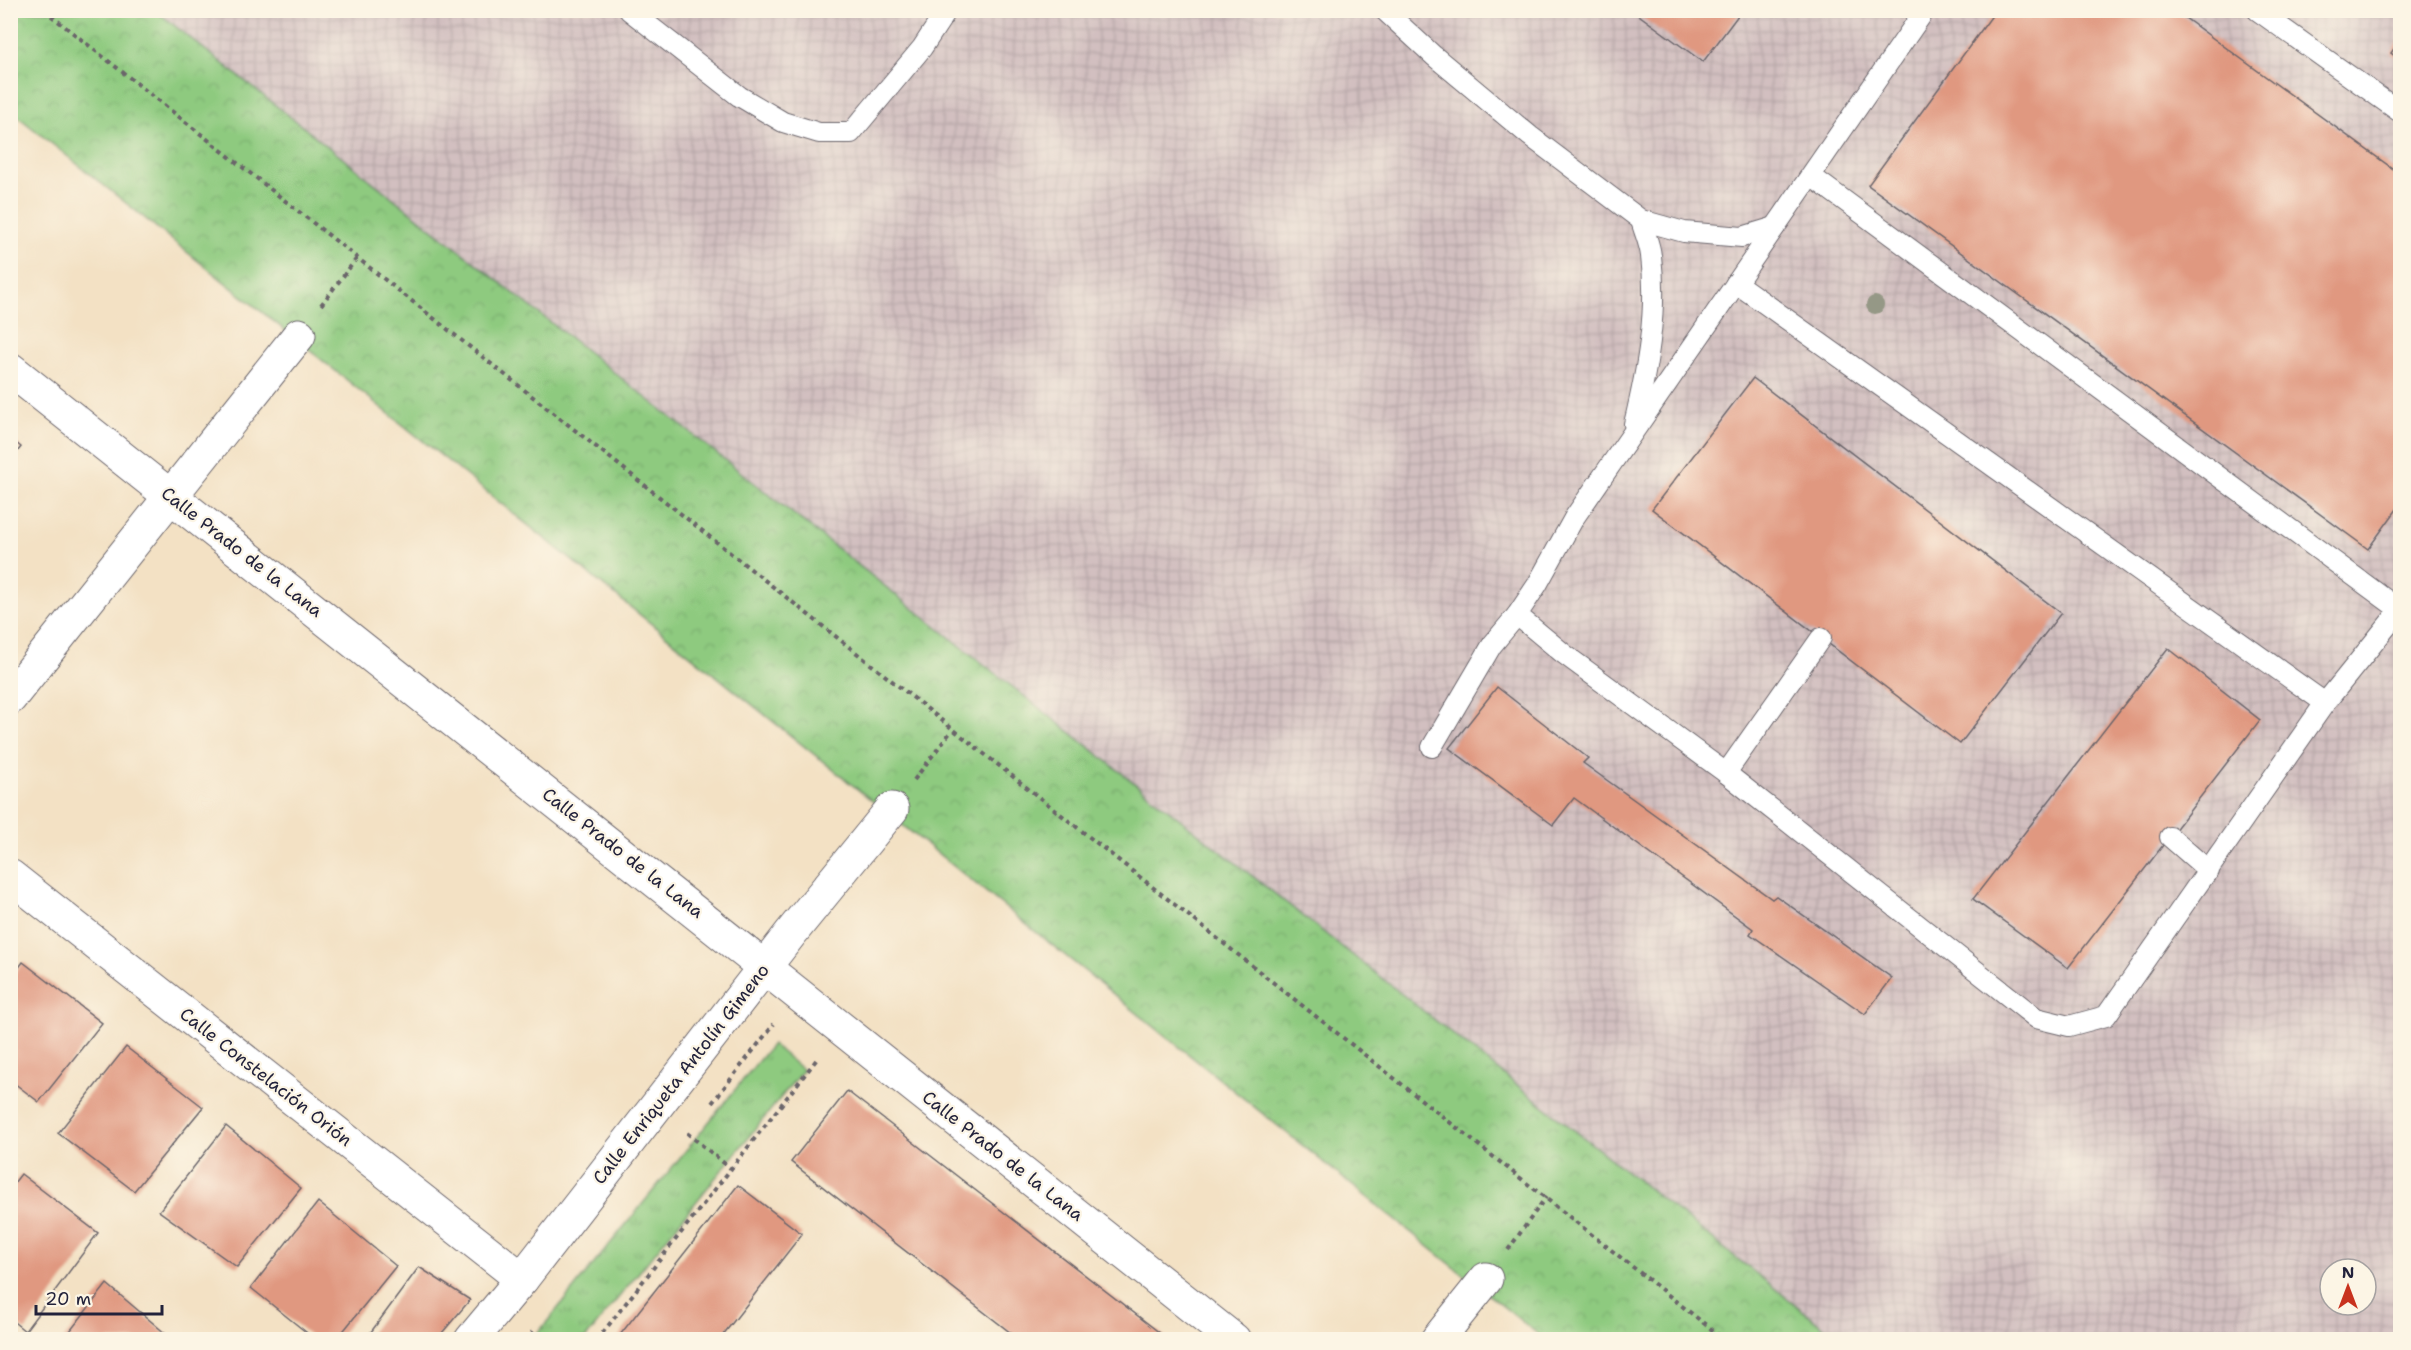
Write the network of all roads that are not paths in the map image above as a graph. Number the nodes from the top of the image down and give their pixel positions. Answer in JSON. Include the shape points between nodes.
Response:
{"nodes":[{"id":1,"x":628,"y":10,"type":"edge"},
{"id":2,"x":947,"y":10,"type":"edge"},
{"id":3,"x":1384,"y":10,"type":"edge"},
{"id":4,"x":1925,"y":10,"type":"edge"},
{"id":5,"x":2257,"y":10,"type":"edge"},
{"id":6,"x":2400,"y":112,"type":"edge"},
{"id":7,"x":1811,"y":176,"type":"junction"},
{"id":8,"x":1641,"y":220,"type":"junction"},
{"id":9,"x":1775,"y":227,"type":"junction"},
{"id":10,"x":1736,"y":283,"type":"junction"},
{"id":11,"x":299,"y":335,"type":"road end"},
{"id":12,"x":10,"y":369,"type":"edge"},
{"id":13,"x":1631,"y":436,"type":"junction"},
{"id":14,"x":172,"y":497,"type":"junction"},
{"id":15,"x":2400,"y":610,"type":"edge"},
{"id":16,"x":1517,"y":615,"type":"junction"},
{"id":17,"x":1821,"y":638,"type":"dead end"},
{"id":18,"x":10,"y":698,"type":"edge"},
{"id":19,"x":2325,"y":703,"type":"junction"},
{"id":20,"x":1432,"y":747,"type":"dead end"},
{"id":21,"x":1726,"y":773,"type":"junction"},
{"id":22,"x":892,"y":810,"type":"road end"},
{"id":23,"x":2170,"y":837,"type":"dead end"},
{"id":24,"x":2209,"y":870,"type":"junction"},
{"id":25,"x":10,"y":876,"type":"edge"},
{"id":26,"x":764,"y":967,"type":"junction"},
{"id":27,"x":522,"y":1279,"type":"junction"},
{"id":28,"x":1486,"y":1279,"type":"road end"},
{"id":29,"x":471,"y":1340,"type":"edge"},
{"id":30,"x":1234,"y":1340,"type":"edge"},
{"id":31,"x":1437,"y":1340,"type":"edge"}],
"edges":[{"from":1,"to":2,"type":"lane","via":[[739,96],[783,122],[819,133],[851,133],[922,48]]},
{"from":3,"to":8,"type":"lane","via":[[1521,129]]},
{"from":4,"to":7,"type":"lane"},
{"from":5,"to":6,"type":"lane"},
{"from":7,"to":9,"type":"lane"},
{"from":7,"to":15,"type":"lane"},
{"from":8,"to":9,"type":"lane","via":[[1684,232],[1742,237]]},
{"from":8,"to":13,"type":"lane","via":[[1651,253],[1654,309]]},
{"from":9,"to":10,"type":"lane"},
{"from":10,"to":13,"type":"lane"},
{"from":10,"to":19,"type":"lane"},
{"from":11,"to":14,"type":"street"},
{"from":12,"to":14,"type":"street","name":"Calle Prado de la Lana"},
{"from":13,"to":16,"type":"lane","via":[[1574,518]]},
{"from":14,"to":18,"type":"street"},
{"from":14,"to":26,"type":"street","name":"Calle Prado de la Lana"},
{"from":15,"to":19,"type":"lane"},
{"from":16,"to":20,"type":"lane","via":[[1491,645]]},
{"from":16,"to":21,"type":"lane"},
{"from":17,"to":21,"type":"lane"},
{"from":19,"to":24,"type":"lane"},
{"from":21,"to":24,"type":"lane","via":[[2036,1018],[2068,1026],[2106,1016]]},
{"from":22,"to":26,"type":"street","name":"Calle Enriqueta Antolín Gimeno"},
{"from":23,"to":24,"type":"lane"},
{"from":25,"to":27,"type":"street","name":"Calle Constelación Orión"},
{"from":26,"to":27,"type":"street","name":"Calle Enriqueta Antolín Gimeno"},
{"from":26,"to":30,"type":"street","name":"Calle Prado de la Lana"},
{"from":27,"to":29,"type":"street","name":"Calle Enriqueta Antolín Gimeno"},
{"from":28,"to":31,"type":"street"}]}
